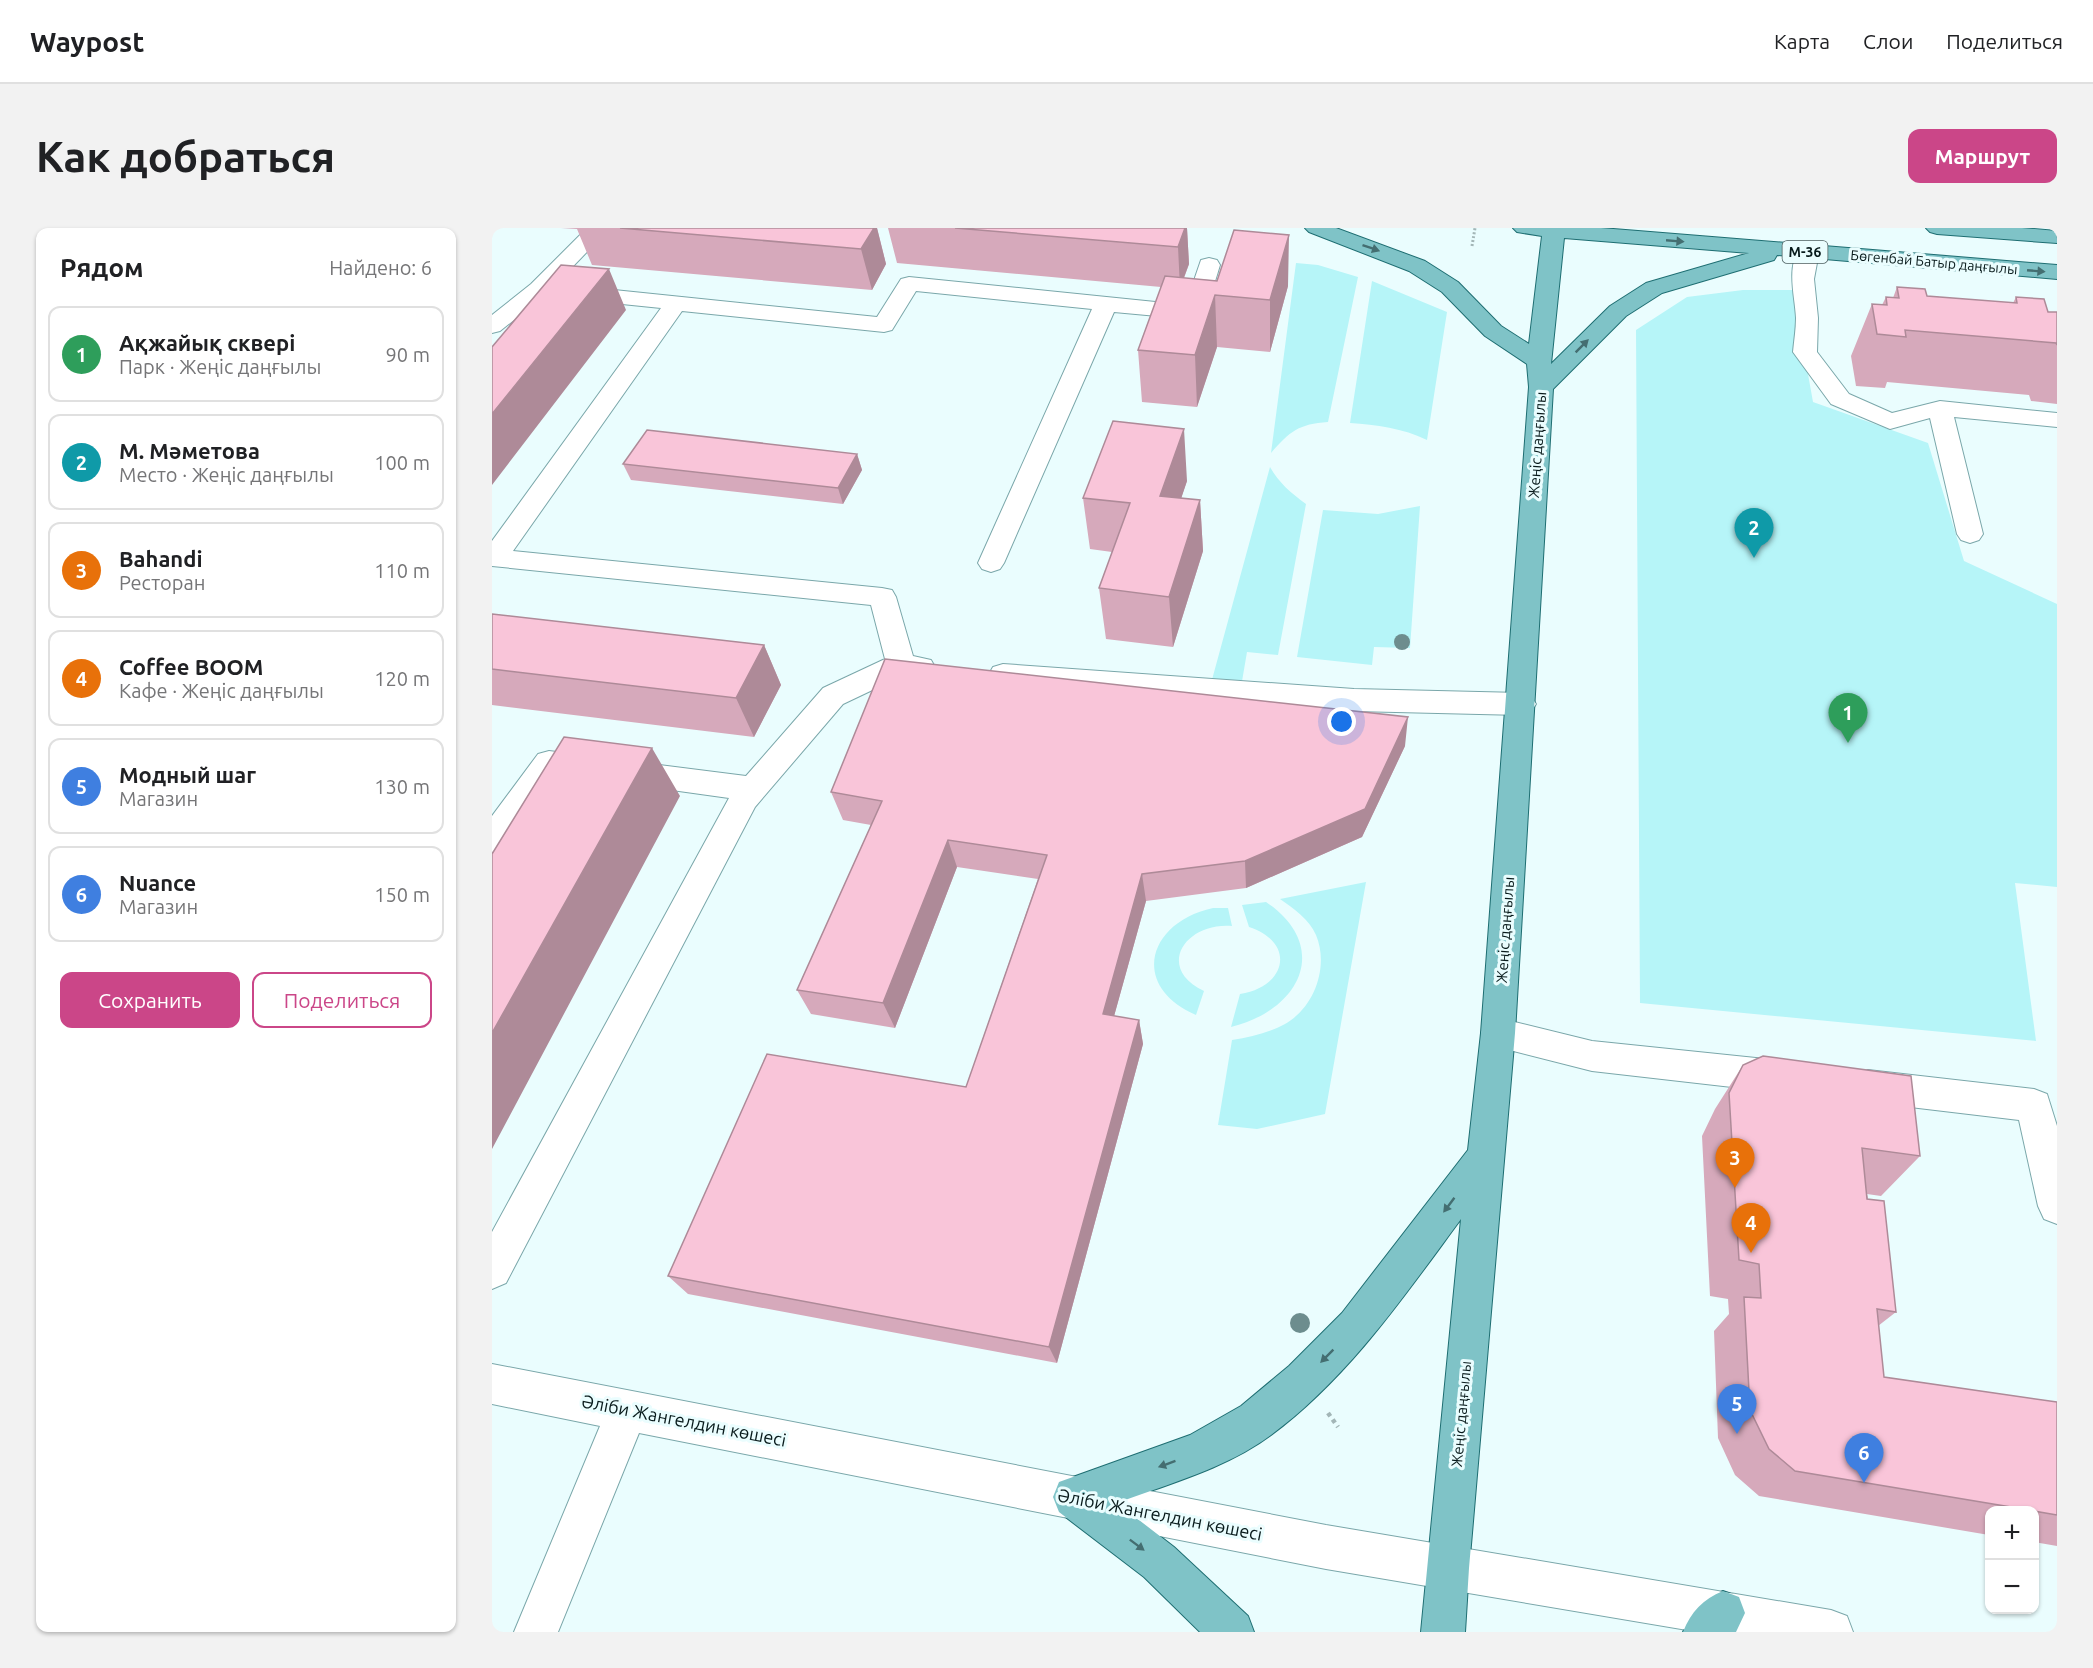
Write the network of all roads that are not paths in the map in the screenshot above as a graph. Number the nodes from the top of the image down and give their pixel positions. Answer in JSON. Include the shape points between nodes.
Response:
{"nodes":[{"id":1,"x":599,"y":228,"type":"edge"},
{"id":2,"x":1316,"y":228,"type":"edge"},
{"id":3,"x":1524,"y":228,"type":"edge"},
{"id":4,"x":1937,"y":228,"type":"edge"},
{"id":5,"x":1554,"y":229,"type":"edge"},
{"id":6,"x":2057,"y":237,"type":"edge"},
{"id":7,"x":1782,"y":250,"type":"junction"},
{"id":8,"x":1808,"y":252,"type":"junction"},
{"id":9,"x":1209,"y":265,"type":"dead end"},
{"id":10,"x":2057,"y":272,"type":"edge"},
{"id":11,"x":540,"y":289,"type":"junction"},
{"id":12,"x":676,"y":303,"type":"junction"},
{"id":13,"x":1106,"y":304,"type":"junction"},
{"id":14,"x":492,"y":326,"type":"edge"},
{"id":15,"x":1539,"y":361,"type":"junction"},
{"id":16,"x":1541,"y":387,"type":"junction"},
{"id":17,"x":1940,"y":408,"type":"junction"},
{"id":18,"x":2057,"y":420,"type":"edge"},
{"id":19,"x":1970,"y":534,"type":"dead end"},
{"id":20,"x":991,"y":563,"type":"dead end"},
{"id":21,"x":901,"y":664,"type":"junction"},
{"id":22,"x":942,"y":669,"type":"edge"},
{"id":23,"x":978,"y":672,"type":"edge"},
{"id":24,"x":1521,"y":704,"type":"junction"},
{"id":25,"x":753,"y":789,"type":"junction"},
{"id":26,"x":492,"y":840,"type":"edge"},
{"id":27,"x":1498,"y":1033,"type":"junction"},
{"id":28,"x":1485,"y":1158,"type":"junction"},
{"id":29,"x":2057,"y":1206,"type":"edge"},
{"id":30,"x":492,"y":1270,"type":"edge"},
{"id":31,"x":492,"y":1384,"type":"edge"},
{"id":32,"x":628,"y":1409,"type":"junction"},
{"id":33,"x":1074,"y":1497,"type":"junction"},
{"id":34,"x":1447,"y":1568,"type":"junction"},
{"id":35,"x":1714,"y":1623,"type":"edge"},
{"id":36,"x":536,"y":1632,"type":"edge"},
{"id":37,"x":1232,"y":1632,"type":"edge"},
{"id":38,"x":1443,"y":1632,"type":"edge"},
{"id":39,"x":1831,"y":1632,"type":"edge"}],
"edges":[{"from":1,"to":11,"type":"street"},
{"from":2,"to":15,"type":"main road","one_way":true,"via":[[1417,266],[1450,287],[1493,331]]},
{"from":3,"to":5,"type":"main road","name":"Бөгенбай Батыр даңғылы","number":"M-36"},
{"from":4,"to":6,"type":"main road"},
{"from":5,"to":7,"type":"main road","name":"Бөгенбай Батыр даңғылы","number":"M-36","one_way":true},
{"from":5,"to":15,"type":"main road","name":"Жеңіс даңғылы"},
{"from":7,"to":8,"type":"main road","name":"Бөгенбай Батыр даңғылы","number":"M-36"},
{"from":16,"to":7,"type":"main road","one_way":true,"via":[[1618,311],[1654,288]]},
{"from":8,"to":10,"type":"main road","name":"Бөгенбай Батыр даңғылы","number":"M-36","one_way":true},
{"from":8,"to":17,"type":"street","via":[[1803,279],[1806,352],[1840,399],[1890,421]]},
{"from":9,"to":13,"type":"street","via":[[1199,298],[1179,311]]},
{"from":11,"to":12,"type":"street"},
{"from":11,"to":14,"type":"street"},
{"from":12,"to":13,"type":"street","via":[[884,326],[909,284]]},
{"from":12,"to":21,"type":"street","via":[[494,558],[882,597]]},
{"from":13,"to":20,"type":"street"},
{"from":15,"to":16,"type":"main road","name":"Жеңіс даңғылы"},
{"from":16,"to":24,"type":"main road","name":"Жеңіс даңғылы"},
{"from":17,"to":18,"type":"street"},
{"from":17,"to":19,"type":"street"},
{"from":21,"to":22,"type":"street"},
{"from":21,"to":25,"type":"street","via":[[833,696]]},
{"from":23,"to":24,"type":"street","via":[[1354,700]]},
{"from":24,"to":27,"type":"main road","name":"Жеңіс даңғылы"},
{"from":25,"to":26,"type":"street","via":[[549,762]]},
{"from":25,"to":30,"type":"street","via":[[744,799]]},
{"from":27,"to":28,"type":"main road","name":"Жеңіс даңғылы"},
{"from":27,"to":29,"type":"street","via":[[1592,1056],[2034,1104]]},
{"from":28,"to":33,"type":"main road","one_way":true,"via":[[1356,1327],[1256,1421],[1200,1452]]},
{"from":28,"to":34,"type":"main road","name":"Жеңіс даңғылы"},
{"from":31,"to":32,"type":"street","name":"Әліби Жангелдин көшесі"},
{"from":32,"to":33,"type":"street","name":"Әліби Жангелдин көшесі"},
{"from":32,"to":36,"type":"street"},
{"from":33,"to":34,"type":"street","name":"Әліби Жангелдин көшесі"},
{"from":33,"to":37,"type":"main road","one_way":true,"via":[[1159,1562]]},
{"from":34,"to":35,"type":"street","name":"Әліби Жангелдин көшесі"},
{"from":34,"to":38,"type":"main road","name":"Жеңіс даңғылы"},
{"from":35,"to":39,"type":"street","name":"Әліби Жангелдин көшесі"}]}
